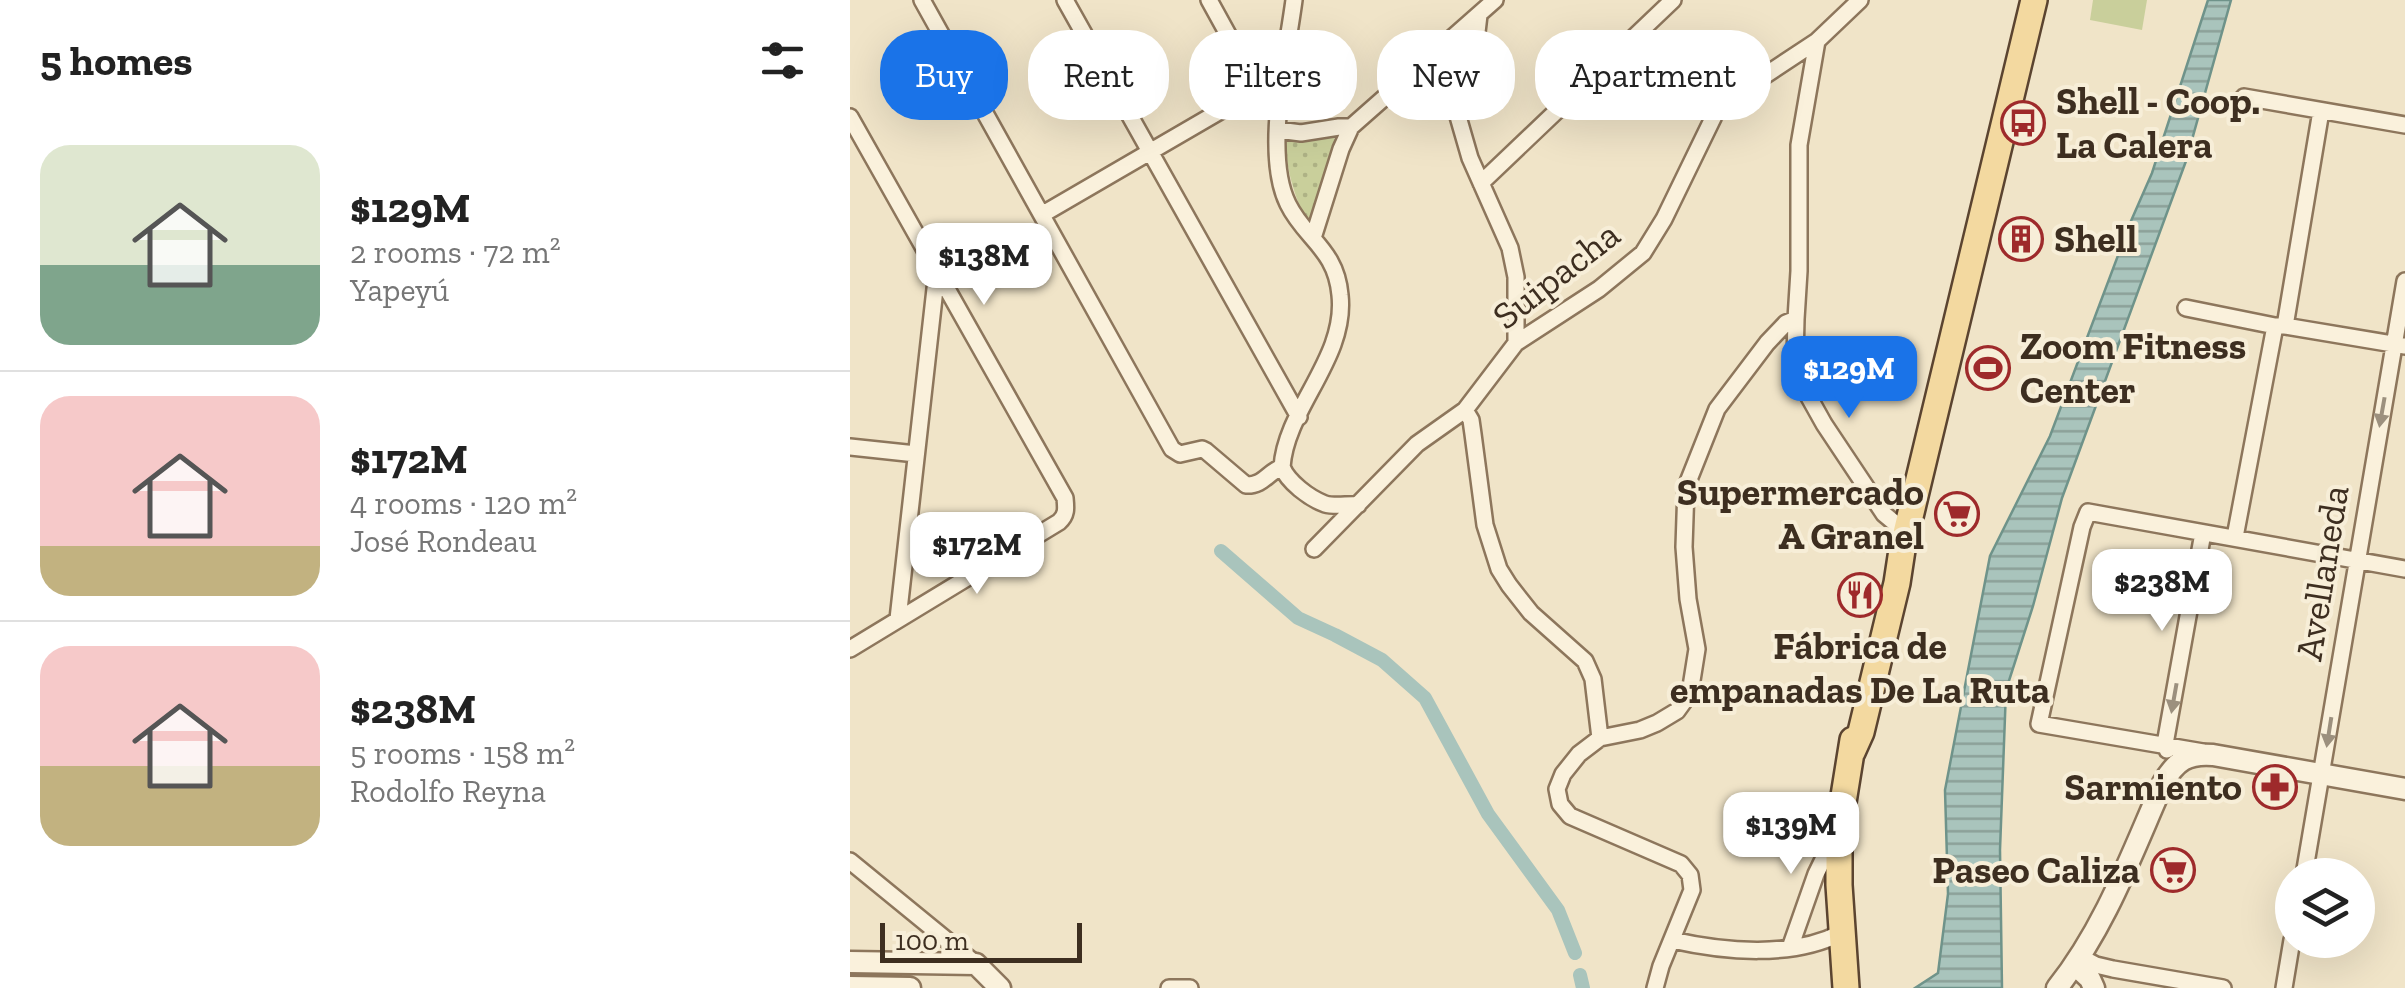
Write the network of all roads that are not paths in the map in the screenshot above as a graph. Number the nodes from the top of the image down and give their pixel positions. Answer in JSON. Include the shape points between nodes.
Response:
{"nodes":[{"id":1,"x":922,"y":0,"type":"edge"},
{"id":2,"x":1065,"y":0,"type":"edge"},
{"id":3,"x":1208,"y":0,"type":"edge"},
{"id":4,"x":1294,"y":0,"type":"edge"},
{"id":5,"x":1495,"y":0,"type":"edge"},
{"id":6,"x":1673,"y":0,"type":"edge"},
{"id":7,"x":1860,"y":0,"type":"edge"},
{"id":8,"x":2030,"y":7,"type":"edge"},
{"id":9,"x":1479,"y":15,"type":"junction"},
{"id":10,"x":1225,"y":30,"type":"edge"},
{"id":11,"x":1290,"y":30,"type":"edge"},
{"id":12,"x":1817,"y":41,"type":"junction"},
{"id":13,"x":2244,"y":97,"type":"dead end"},
{"id":14,"x":2322,"y":111,"type":"junction"},
{"id":15,"x":850,"y":117,"type":"edge"},
{"id":16,"x":1205,"y":120,"type":"edge"},
{"id":17,"x":1279,"y":120,"type":"edge"},
{"id":18,"x":2405,"y":126,"type":"edge"},
{"id":19,"x":1352,"y":127,"type":"junction"},
{"id":20,"x":1278,"y":130,"type":"junction"},
{"id":21,"x":1150,"y":152,"type":"junction"},
{"id":22,"x":1481,"y":183,"type":"junction"},
{"id":23,"x":1042,"y":214,"type":"junction"},
{"id":24,"x":1313,"y":238,"type":"junction"},
{"id":25,"x":937,"y":271,"type":"junction"},
{"id":26,"x":2405,"y":281,"type":"edge"},
{"id":27,"x":2186,"y":308,"type":"dead end"},
{"id":28,"x":1796,"y":319,"type":"junction"},
{"id":29,"x":2280,"y":326,"type":"junction"},
{"id":30,"x":1516,"y":343,"type":"junction"},
{"id":31,"x":2399,"y":345,"type":"edge"},
{"id":32,"x":1466,"y":410,"type":"junction"},
{"id":33,"x":1299,"y":417,"type":"junction"},
{"id":34,"x":850,"y":447,"type":"edge"},
{"id":35,"x":916,"y":454,"type":"junction"},
{"id":36,"x":1282,"y":467,"type":"junction"},
{"id":37,"x":1358,"y":504,"type":"junction"},
{"id":38,"x":2204,"y":533,"type":"junction"},
{"id":39,"x":2235,"y":537,"type":"junction"},
{"id":40,"x":1904,"y":539,"type":"junction"},
{"id":41,"x":1314,"y":549,"type":"dead end"},
{"id":42,"x":2357,"y":560,"type":"junction"},
{"id":43,"x":2405,"y":569,"type":"edge"},
{"id":44,"x":898,"y":619,"type":"junction"},
{"id":45,"x":850,"y":648,"type":"edge"},
{"id":46,"x":1600,"y":738,"type":"junction"},
{"id":47,"x":2165,"y":744,"type":"junction"},
{"id":48,"x":2214,"y":755,"type":"junction"},
{"id":49,"x":2322,"y":774,"type":"junction"},
{"id":50,"x":2162,"y":783,"type":"junction"},
{"id":51,"x":2405,"y":789,"type":"edge"},
{"id":52,"x":1839,"y":827,"type":"junction"},
{"id":53,"x":2307,"y":858,"type":"edge"},
{"id":54,"x":850,"y":861,"type":"edge"},
{"id":55,"x":1841,"y":933,"type":"junction"},
{"id":56,"x":1672,"y":940,"type":"junction"},
{"id":57,"x":1790,"y":948,"type":"junction"},
{"id":58,"x":2289,"y":958,"type":"edge"},
{"id":59,"x":2078,"y":961,"type":"junction"},
{"id":60,"x":850,"y":962,"type":"edge"},
{"id":61,"x":976,"y":964,"type":"junction"},
{"id":62,"x":1657,"y":983,"type":"edge"},
{"id":63,"x":1846,"y":983,"type":"edge"},
{"id":64,"x":850,"y":987,"type":"edge"},
{"id":65,"x":864,"y":988,"type":"edge"},
{"id":66,"x":910,"y":988,"type":"edge"},
{"id":67,"x":1000,"y":988,"type":"edge"},
{"id":68,"x":1169,"y":988,"type":"edge"},
{"id":69,"x":1190,"y":988,"type":"edge"},
{"id":70,"x":2057,"y":988,"type":"edge"},
{"id":71,"x":2094,"y":988,"type":"edge"},
{"id":72,"x":2223,"y":988,"type":"edge"},
{"id":73,"x":2284,"y":988,"type":"edge"}],
"edges":[{"from":1,"to":23,"type":"street"},
{"from":2,"to":21,"type":"street"},
{"from":3,"to":10,"type":"street"},
{"from":4,"to":11,"type":"street"},
{"from":5,"to":9,"type":"street"},
{"from":6,"to":22,"type":"street"},
{"from":7,"to":12,"type":"street","name":"Suipacha"},
{"from":8,"to":40,"type":"main road"},
{"from":9,"to":19,"type":"street"},
{"from":9,"to":22,"type":"street","via":[[1457,113]]},
{"from":12,"to":28,"type":"street","via":[[1799,145]]},
{"from":12,"to":30,"type":"street","name":"Suipacha","via":[[1715,114],[1643,253]]},
{"from":13,"to":14,"type":"street"},
{"from":14,"to":18,"type":"street"},
{"from":14,"to":29,"type":"street"},
{"from":15,"to":25,"type":"street"},
{"from":16,"to":21,"type":"street"},
{"from":17,"to":20,"type":"street"},
{"from":19,"to":20,"type":"street"},
{"from":19,"to":24,"type":"street"},
{"from":20,"to":24,"type":"street","via":[[1280,183]]},
{"from":21,"to":23,"type":"street"},
{"from":21,"to":33,"type":"street"},
{"from":22,"to":30,"type":"street","via":[[1510,248]]},
{"from":23,"to":36,"type":"street","via":[[1172,450],[1202,449],[1246,485]]},
{"from":24,"to":33,"type":"street","via":[[1336,276],[1340,313],[1325,365]]},
{"from":25,"to":35,"type":"street"},
{"from":25,"to":44,"type":"street","via":[[1065,498],[1066,513]]},
{"from":26,"to":31,"type":"street","name":"Avellaneda"},
{"from":27,"to":29,"type":"street"},
{"from":28,"to":40,"type":"street","via":[[1800,382]]},
{"from":28,"to":46,"type":"street","via":[[1767,342],[1717,409],[1686,487],[1684,547],[1697,649],[1690,693],[1657,724]]},
{"from":29,"to":31,"type":"street"},
{"from":29,"to":39,"type":"street"},
{"from":30,"to":32,"type":"street","name":"Suipacha"},
{"from":31,"to":42,"type":"street","name":"Avellaneda","one_way":true},
{"from":32,"to":37,"type":"street","name":"Suipacha","via":[[1417,444]]},
{"from":32,"to":46,"type":"street","via":[[1499,568],[1532,613],[1585,661],[1594,679]]},
{"from":33,"to":36,"type":"street"},
{"from":34,"to":35,"type":"street"},
{"from":35,"to":44,"type":"street"},
{"from":36,"to":37,"type":"street","via":[[1321,502]]},
{"from":37,"to":41,"type":"street","name":"Suipacha"},
{"from":38,"to":39,"type":"street"},
{"from":38,"to":47,"type":"street","one_way":true},
{"from":38,"to":47,"type":"street","via":[[2088,512],[2039,724]]},
{"from":39,"to":42,"type":"street"},
{"from":40,"to":52,"type":"main road","via":[[1854,730]]},
{"from":42,"to":43,"type":"street"},
{"from":42,"to":49,"type":"street","name":"Avellaneda","one_way":true},
{"from":44,"to":45,"type":"street"},
{"from":46,"to":56,"type":"street","via":[[1568,767],[1558,797],[1570,816],[1687,869],[1692,890]]},
{"from":47,"to":48,"type":"street"},
{"from":47,"to":50,"type":"street","via":[[2170,764]]},
{"from":48,"to":49,"type":"street"},
{"from":48,"to":50,"type":"street","via":[[2182,759]]},
{"from":49,"to":51,"type":"street"},
{"from":49,"to":53,"type":"street","name":"Avellaneda"},
{"from":50,"to":59,"type":"street"},
{"from":52,"to":55,"type":"main road"},
{"from":52,"to":57,"type":"street"},
{"from":54,"to":61,"type":"street"},
{"from":55,"to":57,"type":"street"},
{"from":55,"to":63,"type":"main road"},
{"from":56,"to":57,"type":"street","via":[[1722,950]]},
{"from":56,"to":62,"type":"street"},
{"from":58,"to":73,"type":"street"},
{"from":59,"to":70,"type":"street"},
{"from":59,"to":71,"type":"street"},
{"from":59,"to":72,"type":"street"},
{"from":60,"to":61,"type":"street"},
{"from":61,"to":67,"type":"street"},
{"from":64,"to":65,"type":"street"},
{"from":65,"to":66,"type":"street"},
{"from":68,"to":69,"type":"street"}]}
